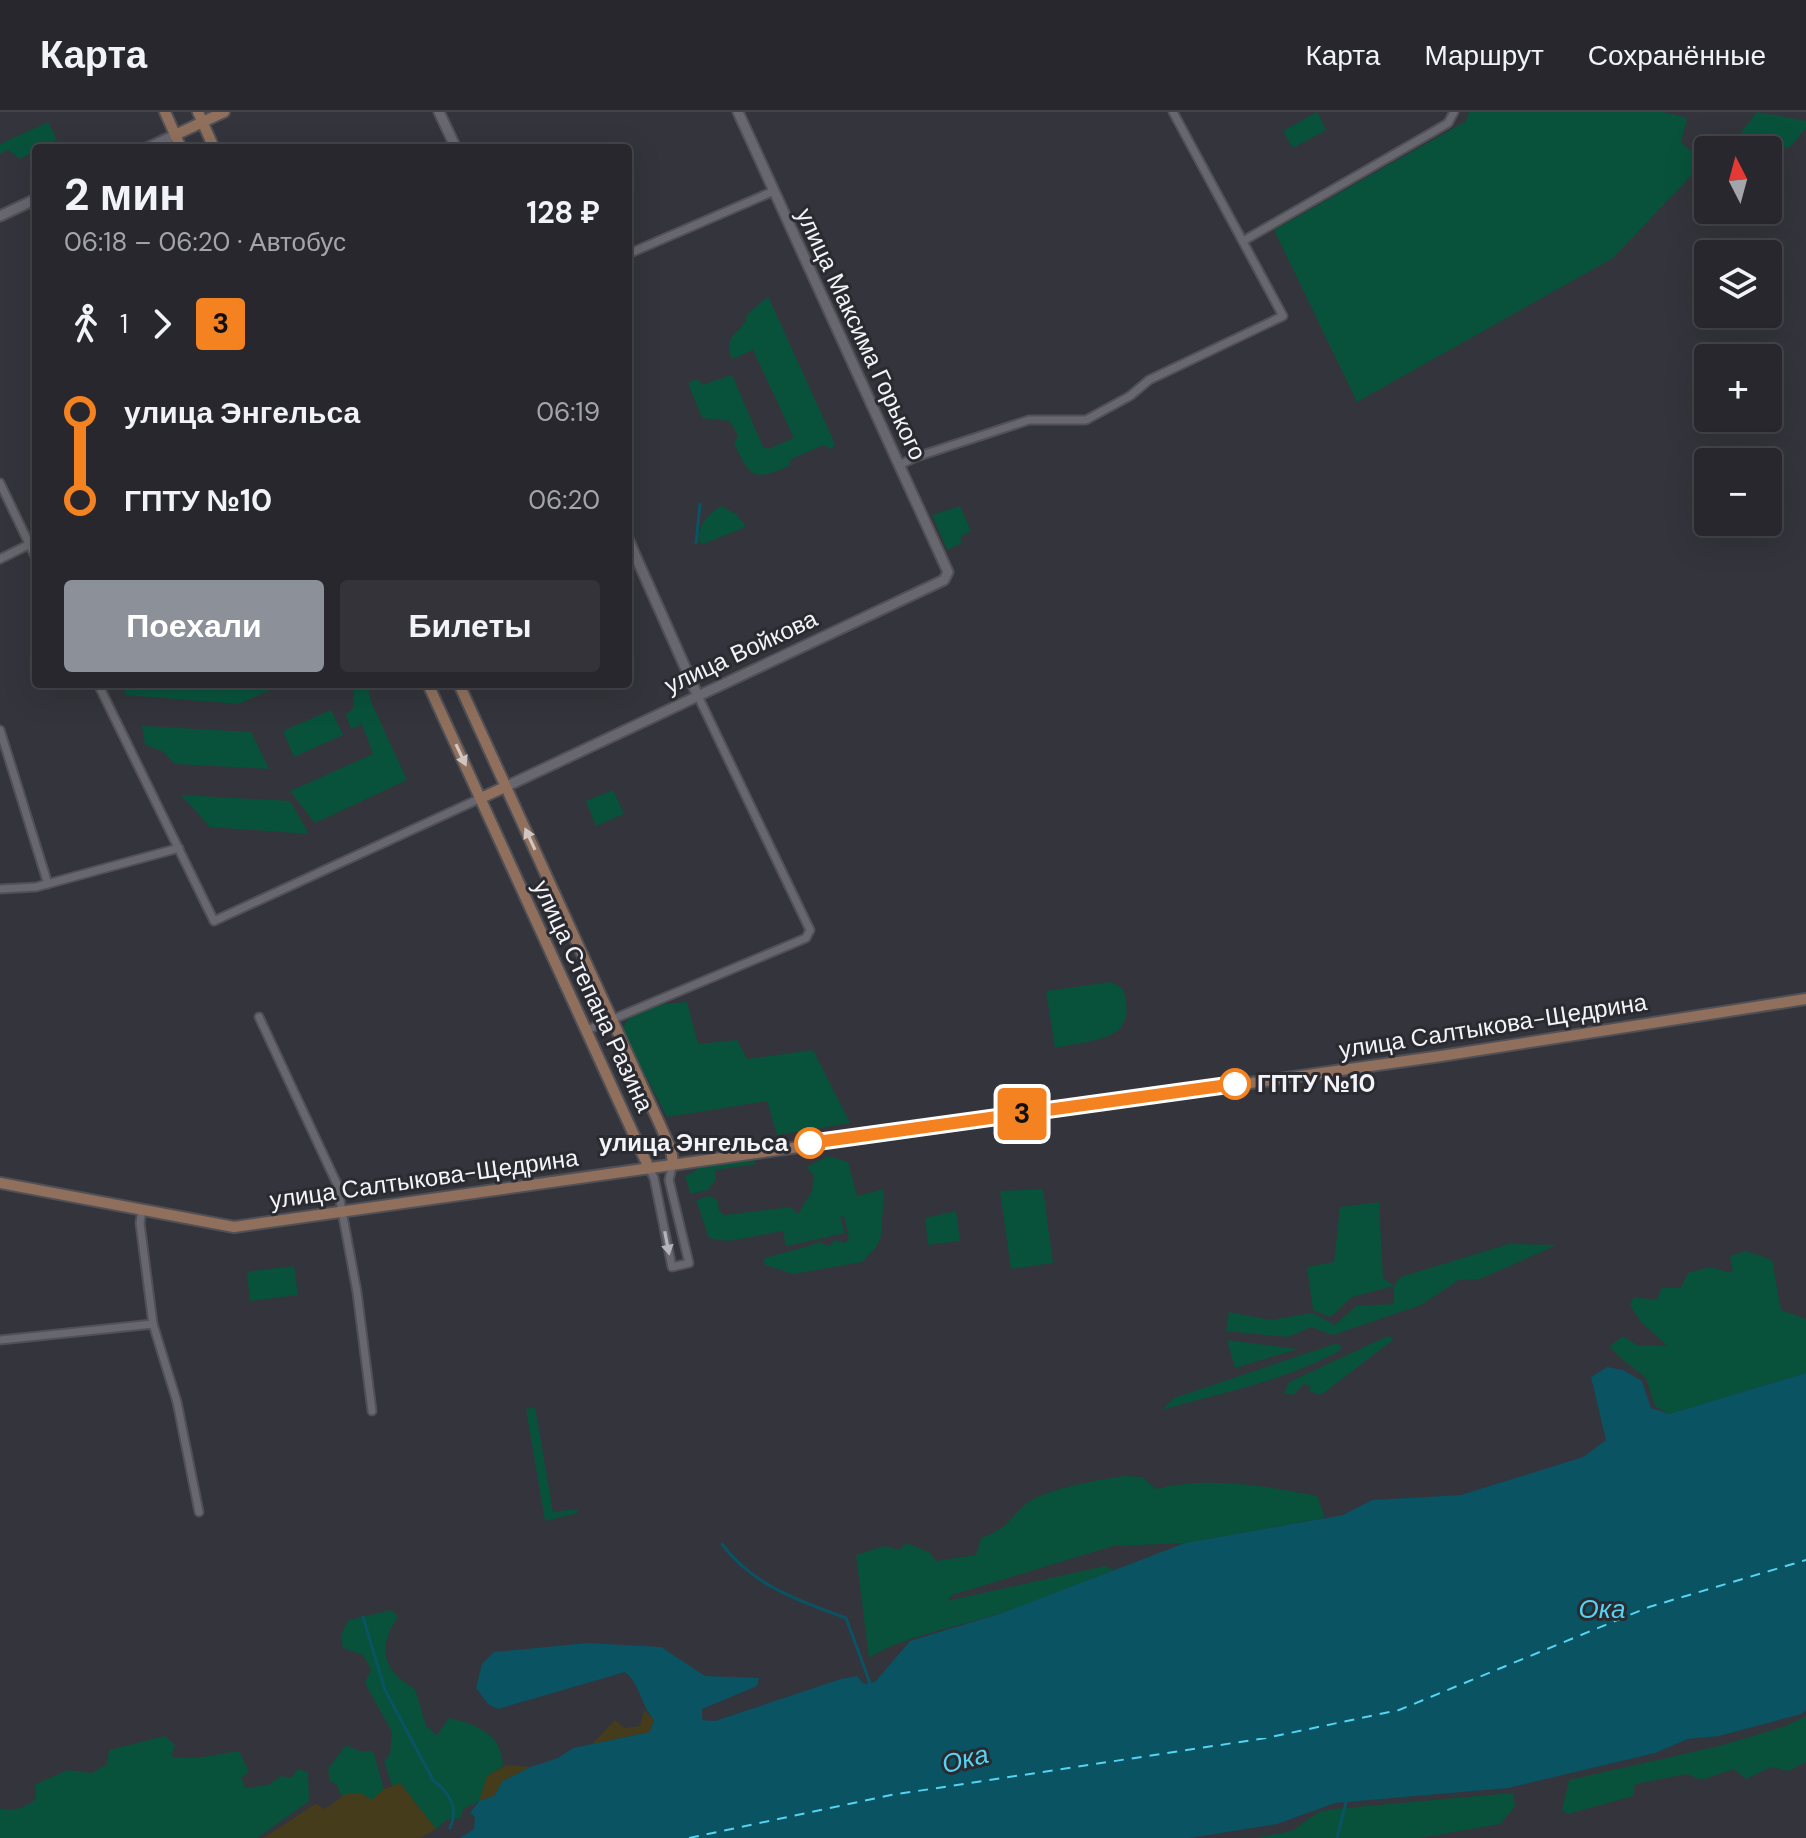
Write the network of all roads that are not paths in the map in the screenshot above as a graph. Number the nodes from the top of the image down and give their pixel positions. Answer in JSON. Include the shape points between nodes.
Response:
{"nodes":[{"id":1,"x":165,"y":112,"type":"edge"},
{"id":2,"x":224,"y":112,"type":"edge"},
{"id":3,"x":439,"y":112,"type":"edge"},
{"id":4,"x":738,"y":112,"type":"edge"},
{"id":5,"x":1173,"y":112,"type":"edge"},
{"id":6,"x":1454,"y":112,"type":"edge"},
{"id":7,"x":200,"y":117,"type":"edge"},
{"id":8,"x":175,"y":135,"type":"junction"},
{"id":9,"x":156,"y":144,"type":"edge"},
{"id":10,"x":179,"y":144,"type":"edge"},
{"id":11,"x":212,"y":144,"type":"edge"},
{"id":12,"x":454,"y":144,"type":"edge"},
{"id":13,"x":774,"y":191,"type":"junction"},
{"id":14,"x":32,"y":201,"type":"edge"},
{"id":15,"x":0,"y":216,"type":"edge"},
{"id":16,"x":1243,"y":241,"type":"junction"},
{"id":17,"x":632,"y":252,"type":"edge"},
{"id":18,"x":899,"y":465,"type":"junction"},
{"id":19,"x":0,"y":483,"type":"edge"},
{"id":20,"x":32,"y":541,"type":"edge"},
{"id":21,"x":32,"y":543,"type":"edge"},
{"id":22,"x":632,"y":548,"type":"edge"},
{"id":23,"x":0,"y":559,"type":"edge"},
{"id":24,"x":948,"y":572,"type":"joint"},
{"id":25,"x":100,"y":688,"type":"edge"},
{"id":26,"x":430,"y":688,"type":"edge"},
{"id":27,"x":461,"y":688,"type":"edge"},
{"id":28,"x":697,"y":694,"type":"junction"},
{"id":29,"x":0,"y":730,"type":"edge"},
{"id":30,"x":505,"y":787,"type":"junction"},
{"id":31,"x":481,"y":798,"type":"junction"},
{"id":32,"x":179,"y":848,"type":"junction"},
{"id":33,"x":48,"y":884,"type":"junction"},
{"id":34,"x":0,"y":889,"type":"edge"},
{"id":35,"x":1806,"y":999,"type":"edge"},
{"id":36,"x":259,"y":1017,"type":"dead end"},
{"id":37,"x":611,"y":1019,"type":"junction"},
{"id":38,"x":587,"y":1030,"type":"junction"},
{"id":39,"x":673,"y":1163,"type":"junction"},
{"id":40,"x":649,"y":1168,"type":"junction"},
{"id":41,"x":0,"y":1183,"type":"edge"},
{"id":42,"x":142,"y":1210,"type":"junction"},
{"id":43,"x":343,"y":1211,"type":"junction"},
{"id":44,"x":153,"y":1324,"type":"junction"},
{"id":45,"x":0,"y":1340,"type":"edge"},
{"id":46,"x":372,"y":1411,"type":"dead end"},
{"id":47,"x":199,"y":1512,"type":"dead end"}],
"edges":[{"from":1,"to":8,"type":"main road"},
{"from":2,"to":7,"type":"main road"},
{"from":3,"to":12,"type":"street"},
{"from":4,"to":13,"type":"street","name":"улица Максима Горького"},
{"from":5,"to":16,"type":"street"},
{"from":6,"to":16,"type":"street","via":[[1448,123]]},
{"from":7,"to":8,"type":"main road"},
{"from":7,"to":11,"type":"main road"},
{"from":8,"to":9,"type":"street"},
{"from":8,"to":10,"type":"main road"},
{"from":13,"to":17,"type":"street"},
{"from":13,"to":18,"type":"street","name":"улица Максима Горького"},
{"from":14,"to":15,"type":"street"},
{"from":16,"to":18,"type":"street","via":[[1283,316],[1149,380],[1086,420],[1029,420]]},
{"from":18,"to":24,"type":"street","name":"улица Максима Горького"},
{"from":19,"to":20,"type":"street"},
{"from":21,"to":23,"type":"street"},
{"from":22,"to":28,"type":"street"},
{"from":24,"to":28,"type":"street","name":"улица Войкова","via":[[944,580]]},
{"from":25,"to":32,"type":"street"},
{"from":26,"to":31,"type":"main road","name":"улица Степана Разина","one_way":true},
{"from":27,"to":30,"type":"main road","name":"улица Степана Разина"},
{"from":28,"to":30,"type":"street","name":"улица Войкова"},
{"from":28,"to":37,"type":"street","via":[[810,930],[806,938]]},
{"from":29,"to":33,"type":"street"},
{"from":30,"to":31,"type":"main road"},
{"from":37,"to":30,"type":"main road","name":"улица Степана Разина","one_way":true},
{"from":31,"to":32,"type":"street","via":[[214,921]]},
{"from":31,"to":38,"type":"main road","name":"улица Степана Разина"},
{"from":32,"to":33,"type":"street"},
{"from":33,"to":34,"type":"street"},
{"from":35,"to":39,"type":"main road","name":"улица Салтыкова-Щедрина","via":[[1441,1056]]},
{"from":36,"to":43,"type":"street","via":[[337,1184]]},
{"from":37,"to":38,"type":"street"},
{"from":37,"to":39,"type":"main road","name":"улица Степана Разина"},
{"from":38,"to":40,"type":"main road","name":"улица Степана Разина"},
{"from":39,"to":40,"type":"main road","name":"улица Салтыкова-Щедрина"},
{"from":40,"to":39,"type":"street","name":"улица Степана Разина","one_way":true,"via":[[672,1267],[689,1263],[669,1180]]},
{"from":40,"to":43,"type":"main road","name":"улица Салтыкова-Щедрина"},
{"from":41,"to":42,"type":"main road","name":"улица Салтыкова-Щедрина"},
{"from":42,"to":43,"type":"main road","name":"улица Салтыкова-Щедрина","via":[[234,1227]]},
{"from":42,"to":44,"type":"street"},
{"from":43,"to":46,"type":"street"},
{"from":44,"to":45,"type":"street"},
{"from":44,"to":47,"type":"street","via":[[177,1402]]}]}
